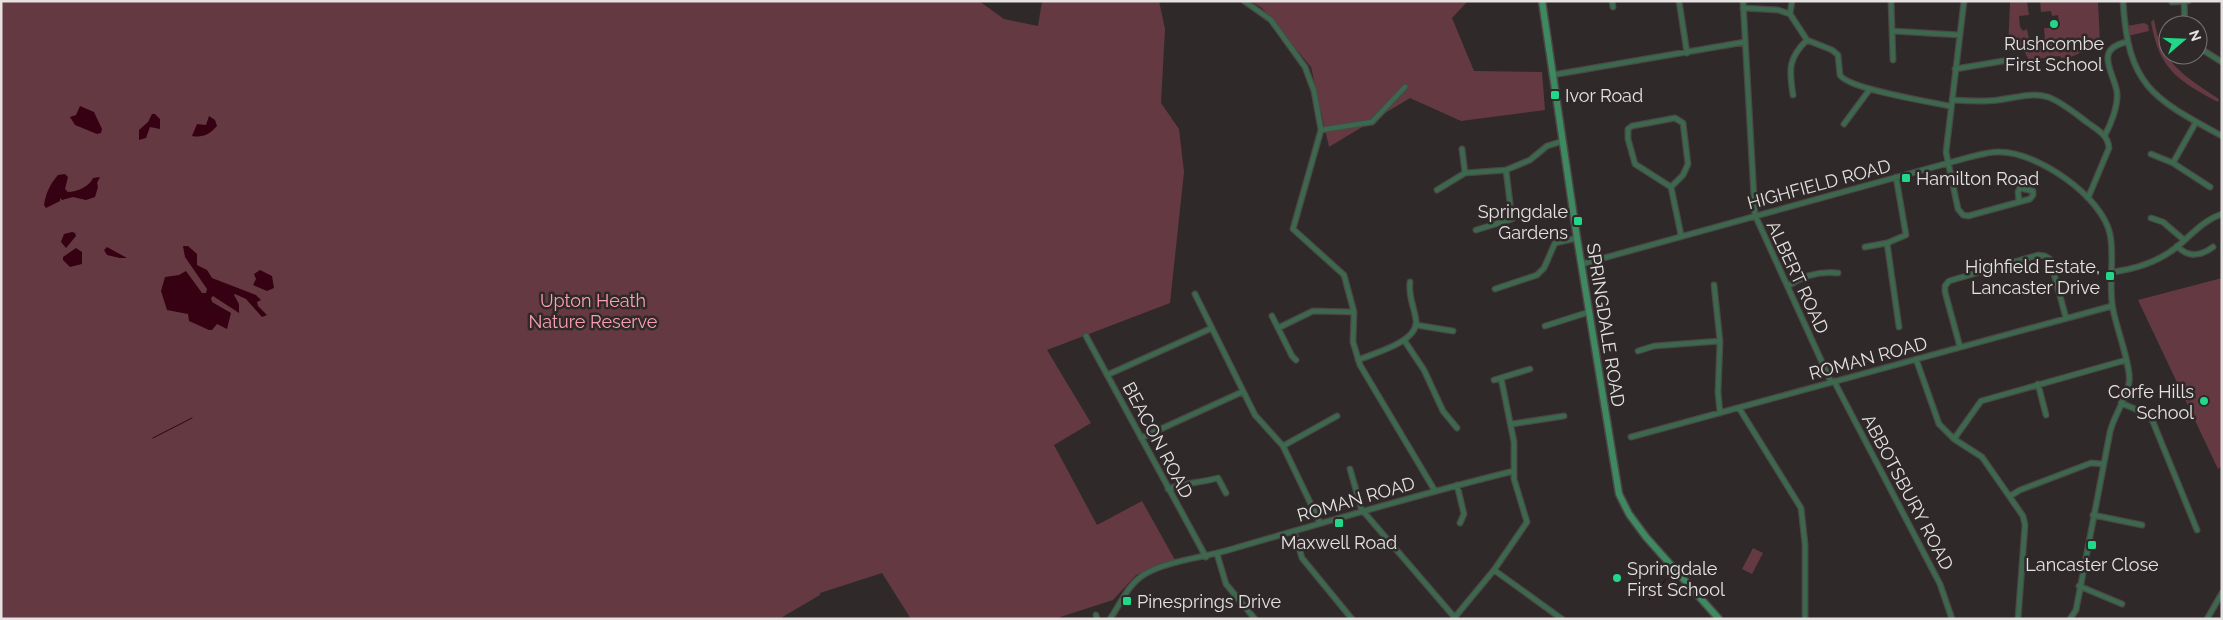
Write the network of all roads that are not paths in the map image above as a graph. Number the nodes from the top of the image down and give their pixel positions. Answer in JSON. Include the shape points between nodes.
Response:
{"nodes":[{"id":1,"x":1244,"y":1,"type":"edge"},
{"id":2,"x":1542,"y":1,"type":"edge"},
{"id":3,"x":1612,"y":1,"type":"edge"},
{"id":4,"x":1679,"y":1,"type":"edge"},
{"id":5,"x":1743,"y":1,"type":"edge"},
{"id":6,"x":1792,"y":1,"type":"edge"},
{"id":7,"x":1891,"y":1,"type":"edge"},
{"id":8,"x":1964,"y":1,"type":"edge"},
{"id":9,"x":2123,"y":1,"type":"edge"},
{"id":10,"x":2186,"y":1,"type":"edge"},
{"id":11,"x":2172,"y":2,"type":"edge"},
{"id":12,"x":1613,"y":7,"type":"dead end"},
{"id":13,"x":1743,"y":8,"type":"junction"},
{"id":14,"x":1790,"y":14,"type":"junction"},
{"id":15,"x":2185,"y":15,"type":"edge"},
{"id":16,"x":1892,"y":31,"type":"junction"},
{"id":17,"x":1960,"y":35,"type":"junction"},
{"id":18,"x":1807,"y":40,"type":"junction"},
{"id":19,"x":1745,"y":42,"type":"junction"},
{"id":20,"x":2127,"y":42,"type":"junction"},
{"id":21,"x":1687,"y":52,"type":"junction"},
{"id":22,"x":2208,"y":53,"type":"edge"},
{"id":23,"x":1893,"y":60,"type":"dead end"},
{"id":24,"x":2009,"y":60,"type":"dead end"},
{"id":25,"x":2222,"y":62,"type":"edge"},
{"id":26,"x":1955,"y":69,"type":"junction"},
{"id":27,"x":1552,"y":75,"type":"junction"},
{"id":28,"x":1405,"y":87,"type":"dead end"},
{"id":29,"x":1870,"y":89,"type":"junction"},
{"id":30,"x":1793,"y":95,"type":"dead end"},
{"id":31,"x":1952,"y":100,"type":"junction"},
{"id":32,"x":1950,"y":106,"type":"junction"},
{"id":33,"x":2196,"y":122,"type":"junction"},
{"id":34,"x":1844,"y":124,"type":"dead end"},
{"id":35,"x":1321,"y":130,"type":"junction"},
{"id":36,"x":2105,"y":135,"type":"junction"},
{"id":37,"x":2222,"y":136,"type":"edge"},
{"id":38,"x":1563,"y":141,"type":"junction"},
{"id":39,"x":1462,"y":149,"type":"dead end"},
{"id":40,"x":2152,"y":154,"type":"dead end"},
{"id":41,"x":2173,"y":162,"type":"junction"},
{"id":42,"x":1947,"y":163,"type":"junction"},
{"id":43,"x":1506,"y":170,"type":"junction"},
{"id":44,"x":1465,"y":173,"type":"junction"},
{"id":45,"x":1896,"y":177,"type":"junction"},
{"id":46,"x":1671,"y":187,"type":"junction"},
{"id":47,"x":2210,"y":187,"type":"dead end"},
{"id":48,"x":1437,"y":190,"type":"dead end"},
{"id":49,"x":2088,"y":198,"type":"junction"},
{"id":50,"x":2019,"y":202,"type":"dead end"},
{"id":51,"x":2222,"y":214,"type":"edge"},
{"id":52,"x":1755,"y":215,"type":"junction"},
{"id":53,"x":2151,"y":218,"type":"dead end"},
{"id":54,"x":1476,"y":230,"type":"dead end"},
{"id":55,"x":1681,"y":235,"type":"junction"},
{"id":56,"x":1577,"y":238,"type":"junction"},
{"id":57,"x":2184,"y":240,"type":"junction"},
{"id":58,"x":1887,"y":243,"type":"junction"},
{"id":59,"x":2177,"y":246,"type":"junction"},
{"id":60,"x":1865,"y":247,"type":"dead end"},
{"id":61,"x":2213,"y":247,"type":"dead end"},
{"id":62,"x":1582,"y":264,"type":"junction"},
{"id":63,"x":2112,"y":272,"type":"junction"},
{"id":64,"x":1838,"y":273,"type":"dead end"},
{"id":65,"x":1410,"y":282,"type":"dead end"},
{"id":66,"x":1714,"y":285,"type":"dead end"},
{"id":67,"x":1788,"y":286,"type":"junction"},
{"id":68,"x":1495,"y":289,"type":"dead end"},
{"id":69,"x":1196,"y":294,"type":"dead end"},
{"id":70,"x":2112,"y":306,"type":"junction"},
{"id":71,"x":1354,"y":312,"type":"junction"},
{"id":72,"x":1589,"y":312,"type":"junction"},
{"id":73,"x":1272,"y":316,"type":"dead end"},
{"id":74,"x":2066,"y":318,"type":"junction"},
{"id":75,"x":1416,"y":325,"type":"junction"},
{"id":76,"x":1545,"y":326,"type":"dead end"},
{"id":77,"x":1212,"y":328,"type":"junction"},
{"id":78,"x":1278,"y":328,"type":"junction"},
{"id":79,"x":1899,"y":328,"type":"dead end"},
{"id":80,"x":1453,"y":331,"type":"dead end"},
{"id":81,"x":1086,"y":336,"type":"dead end"},
{"id":82,"x":1404,"y":340,"type":"junction"},
{"id":83,"x":1720,"y":341,"type":"junction"},
{"id":84,"x":1960,"y":347,"type":"junction"},
{"id":85,"x":1638,"y":351,"type":"dead end"},
{"id":86,"x":1916,"y":359,"type":"junction"},
{"id":87,"x":1296,"y":360,"type":"dead end"},
{"id":88,"x":1358,"y":360,"type":"junction"},
{"id":89,"x":2126,"y":360,"type":"junction"},
{"id":90,"x":1530,"y":369,"type":"dead end"},
{"id":91,"x":1107,"y":375,"type":"junction"},
{"id":92,"x":1501,"y":378,"type":"junction"},
{"id":93,"x":1494,"y":380,"type":"dead end"},
{"id":94,"x":1832,"y":381,"type":"junction"},
{"id":95,"x":2038,"y":384,"type":"junction"},
{"id":96,"x":1242,"y":392,"type":"junction"},
{"id":97,"x":2121,"y":404,"type":"junction"},
{"id":98,"x":1739,"y":408,"type":"junction"},
{"id":99,"x":1720,"y":413,"type":"junction"},
{"id":100,"x":2046,"y":415,"type":"dead end"},
{"id":101,"x":1336,"y":416,"type":"dead end"},
{"id":102,"x":1564,"y":416,"type":"dead end"},
{"id":103,"x":1512,"y":424,"type":"junction"},
{"id":104,"x":1457,"y":428,"type":"dead end"},
{"id":105,"x":1631,"y":437,"type":"dead end"},
{"id":106,"x":1141,"y":438,"type":"junction"},
{"id":107,"x":1954,"y":439,"type":"junction"},
{"id":108,"x":1283,"y":446,"type":"junction"},
{"id":109,"x":2103,"y":464,"type":"junction"},
{"id":110,"x":1350,"y":468,"type":"dead end"},
{"id":111,"x":1514,"y":471,"type":"junction"},
{"id":112,"x":1457,"y":485,"type":"junction"},
{"id":113,"x":1168,"y":489,"type":"junction"},
{"id":114,"x":1435,"y":491,"type":"junction"},
{"id":115,"x":1226,"y":493,"type":"dead end"},
{"id":116,"x":2010,"y":496,"type":"junction"},
{"id":117,"x":1362,"y":511,"type":"junction"},
{"id":118,"x":2093,"y":515,"type":"junction"},
{"id":119,"x":1320,"y":523,"type":"junction"},
{"id":120,"x":1460,"y":523,"type":"dead end"},
{"id":121,"x":2142,"y":525,"type":"dead end"},
{"id":122,"x":2197,"y":530,"type":"dead end"},
{"id":123,"x":1294,"y":531,"type":"junction"},
{"id":124,"x":1217,"y":554,"type":"junction"},
{"id":125,"x":1206,"y":557,"type":"junction"},
{"id":126,"x":1494,"y":570,"type":"junction"},
{"id":127,"x":2080,"y":586,"type":"junction"},
{"id":128,"x":2222,"y":593,"type":"edge"},
{"id":129,"x":2122,"y":604,"type":"dead end"},
{"id":130,"x":1456,"y":618,"type":"edge"},
{"id":131,"x":1110,"y":619,"type":"edge"},
{"id":132,"x":1255,"y":619,"type":"edge"},
{"id":133,"x":1352,"y":619,"type":"edge"},
{"id":134,"x":1562,"y":619,"type":"edge"},
{"id":135,"x":1718,"y":619,"type":"edge"},
{"id":136,"x":1806,"y":619,"type":"edge"},
{"id":137,"x":1952,"y":619,"type":"edge"},
{"id":138,"x":2018,"y":619,"type":"edge"},
{"id":139,"x":2070,"y":619,"type":"edge"},
{"id":140,"x":2207,"y":619,"type":"edge"}],
"edges":[{"from":1,"to":35,"type":"street","via":[[1271,20],[1305,67],[1314,91]]},
{"from":2,"to":27,"type":"street","name":"SPRINGDALE ROAD"},
{"from":3,"to":12,"type":"street"},
{"from":4,"to":21,"type":"street"},
{"from":5,"to":13,"type":"street","name":"ALBERT ROAD"},
{"from":6,"to":14,"type":"street"},
{"from":7,"to":16,"type":"street"},
{"from":8,"to":17,"type":"street"},
{"from":9,"to":20,"type":"street"},
{"from":10,"to":11,"type":"street"},
{"from":10,"to":15,"type":"street"},
{"from":13,"to":14,"type":"street"},
{"from":13,"to":19,"type":"street","name":"ALBERT ROAD"},
{"from":14,"to":18,"type":"street"},
{"from":16,"to":17,"type":"street"},
{"from":16,"to":23,"type":"street"},
{"from":17,"to":26,"type":"street"},
{"from":18,"to":29,"type":"street","via":[[1838,55],[1842,79]]},
{"from":18,"to":30,"type":"street","via":[[1791,62]]},
{"from":19,"to":21,"type":"street"},
{"from":19,"to":52,"type":"street","name":"ALBERT ROAD"},
{"from":20,"to":33,"type":"street","via":[[2133,62],[2150,88],[2165,103]]},
{"from":20,"to":36,"type":"street","via":[[2115,47],[2108,58],[2108,69],[2117,94]]},
{"from":21,"to":27,"type":"street"},
{"from":22,"to":25,"type":"street"},
{"from":24,"to":26,"type":"street"},
{"from":26,"to":31,"type":"street"},
{"from":27,"to":38,"type":"street","name":"SPRINGDALE ROAD"},
{"from":28,"to":35,"type":"street","via":[[1372,122]]},
{"from":29,"to":32,"type":"street"},
{"from":29,"to":34,"type":"street"},
{"from":31,"to":32,"type":"street"},
{"from":31,"to":36,"type":"street","via":[[1978,102],[2048,97]]},
{"from":32,"to":42,"type":"street"},
{"from":33,"to":37,"type":"street"},
{"from":33,"to":41,"type":"street"},
{"from":35,"to":71,"type":"street","via":[[1293,229],[1344,276]]},
{"from":36,"to":49,"type":"street","via":[[2109,148]]},
{"from":38,"to":43,"type":"street","via":[[1547,146],[1530,160]]},
{"from":38,"to":56,"type":"street","name":"SPRINGDALE ROAD"},
{"from":39,"to":44,"type":"street"},
{"from":40,"to":41,"type":"street"},
{"from":41,"to":47,"type":"street"},
{"from":42,"to":45,"type":"street","name":"HIGHFIELD ROAD"},
{"from":42,"to":49,"type":"street","name":"HIGHFIELD ROAD","via":[[1993,152],[2020,155],[2057,173]]},
{"from":42,"to":50,"type":"street","via":[[1958,209],[1963,215]]},
{"from":43,"to":44,"type":"street"},
{"from":43,"to":54,"type":"street","via":[[1512,219]]},
{"from":44,"to":48,"type":"street"},
{"from":45,"to":52,"type":"street","name":"HIGHFIELD ROAD"},
{"from":45,"to":58,"type":"street","via":[[1906,235]]},
{"from":46,"to":46,"type":"street","via":[[1688,164],[1683,123],[1675,118],[1632,126],[1628,129],[1628,139],[1634,164]]},
{"from":46,"to":55,"type":"street"},
{"from":49,"to":63,"type":"street","name":"HIGHFIELD ROAD","via":[[2098,208],[2108,228]]},
{"from":51,"to":57,"type":"street","via":[[2198,227]]},
{"from":52,"to":55,"type":"street","name":"HIGHFIELD ROAD"},
{"from":52,"to":67,"type":"street","name":"ALBERT ROAD"},
{"from":53,"to":57,"type":"street","via":[[2163,222]]},
{"from":55,"to":62,"type":"street","name":"HIGHFIELD ROAD"},
{"from":56,"to":62,"type":"street","name":"SPRINGDALE ROAD"},
{"from":56,"to":68,"type":"street","via":[[1555,243],[1544,268],[1537,274]]},
{"from":57,"to":59,"type":"street"},
{"from":58,"to":60,"type":"street"},
{"from":58,"to":79,"type":"street"},
{"from":59,"to":61,"type":"street","via":[[2190,255]]},
{"from":59,"to":63,"type":"street","via":[[2137,267]]},
{"from":62,"to":72,"type":"street","name":"SPRINGDALE ROAD"},
{"from":63,"to":70,"type":"street","name":"HIGHFIELD ROAD"},
{"from":64,"to":67,"type":"street","via":[[1818,272],[1799,278]]},
{"from":65,"to":75,"type":"street","via":[[1409,294]]},
{"from":66,"to":83,"type":"street"},
{"from":67,"to":94,"type":"street","name":"ALBERT ROAD"},
{"from":69,"to":77,"type":"street"},
{"from":70,"to":74,"type":"street","name":"ROMAN ROAD"},
{"from":70,"to":89,"type":"street","name":"HIGHFIELD ROAD"},
{"from":71,"to":78,"type":"street","via":[[1313,311]]},
{"from":71,"to":88,"type":"street"},
{"from":72,"to":76,"type":"street"},
{"from":72,"to":135,"type":"street","name":"SPRINGDALE ROAD","via":[[1622,502],[1646,536]]},
{"from":73,"to":78,"type":"street"},
{"from":74,"to":84,"type":"street","name":"ROMAN ROAD"},
{"from":74,"to":84,"type":"street","via":[[2050,259],[2038,255],[1949,281],[1945,292]]},
{"from":75,"to":80,"type":"street"},
{"from":75,"to":82,"type":"street"},
{"from":77,"to":91,"type":"street"},
{"from":77,"to":96,"type":"street"},
{"from":78,"to":87,"type":"street"},
{"from":81,"to":91,"type":"street","name":"BEACON ROAD"},
{"from":82,"to":88,"type":"street"},
{"from":82,"to":104,"type":"street","via":[[1427,376],[1443,411]]},
{"from":83,"to":85,"type":"street","via":[[1654,346]]},
{"from":83,"to":99,"type":"street"},
{"from":84,"to":86,"type":"street","name":"ROMAN ROAD"},
{"from":86,"to":94,"type":"street","name":"ROMAN ROAD"},
{"from":86,"to":107,"type":"street","via":[[1937,420]]},
{"from":88,"to":114,"type":"street"},
{"from":89,"to":95,"type":"street"},
{"from":89,"to":97,"type":"street","name":"HIGHFIELD ROAD","via":[[2129,383]]},
{"from":90,"to":92,"type":"street"},
{"from":91,"to":106,"type":"street","name":"BEACON ROAD"},
{"from":92,"to":93,"type":"street"},
{"from":92,"to":103,"type":"street"},
{"from":94,"to":98,"type":"street","name":"ROMAN ROAD"},
{"from":94,"to":137,"type":"street","name":"ABBOTSBURY ROAD","via":[[1940,584]]},
{"from":95,"to":100,"type":"street"},
{"from":95,"to":107,"type":"street","via":[[1981,401]]},
{"from":96,"to":106,"type":"street"},
{"from":96,"to":108,"type":"street","via":[[1255,415]]},
{"from":97,"to":109,"type":"street","name":"HIGHFIELD ROAD","via":[[2113,421]]},
{"from":97,"to":122,"type":"street","via":[[2151,417]]},
{"from":98,"to":99,"type":"street","name":"ROMAN ROAD"},
{"from":98,"to":136,"type":"street","via":[[1801,508]]},
{"from":99,"to":105,"type":"street","name":"ROMAN ROAD"},
{"from":101,"to":108,"type":"street"},
{"from":102,"to":103,"type":"street"},
{"from":103,"to":111,"type":"street"},
{"from":106,"to":113,"type":"street","name":"BEACON ROAD"},
{"from":107,"to":116,"type":"street","via":[[1982,457]]},
{"from":108,"to":119,"type":"street"},
{"from":109,"to":116,"type":"street","via":[[2091,463]]},
{"from":109,"to":118,"type":"street","name":"HIGHFIELD ROAD"},
{"from":110,"to":117,"type":"street"},
{"from":111,"to":112,"type":"street","name":"ROMAN ROAD"},
{"from":111,"to":126,"type":"street","via":[[1527,522]]},
{"from":112,"to":114,"type":"street","name":"ROMAN ROAD"},
{"from":112,"to":120,"type":"street","via":[[1464,514]]},
{"from":113,"to":115,"type":"street","via":[[1186,482],[1218,478]]},
{"from":113,"to":125,"type":"street","name":"BEACON ROAD"},
{"from":114,"to":117,"type":"street","name":"ROMAN ROAD"},
{"from":116,"to":138,"type":"street","via":[[2025,525]]},
{"from":117,"to":119,"type":"street","name":"ROMAN ROAD"},
{"from":117,"to":130,"type":"street"},
{"from":118,"to":121,"type":"street"},
{"from":118,"to":127,"type":"street","name":"HIGHFIELD ROAD"},
{"from":119,"to":123,"type":"street","name":"ROMAN ROAD"},
{"from":123,"to":124,"type":"street","name":"ROMAN ROAD"},
{"from":123,"to":133,"type":"street","via":[[1302,558]]},
{"from":124,"to":125,"type":"street","name":"ROMAN ROAD"},
{"from":124,"to":132,"type":"street","via":[[1226,584]]},
{"from":125,"to":131,"type":"street","via":[[1158,568],[1144,575],[1129,589]]},
{"from":126,"to":130,"type":"street"},
{"from":126,"to":134,"type":"street"},
{"from":127,"to":129,"type":"street"},
{"from":127,"to":139,"type":"street","name":"HIGHFIELD ROAD","via":[[2076,610]]},
{"from":128,"to":140,"type":"street"}]}
